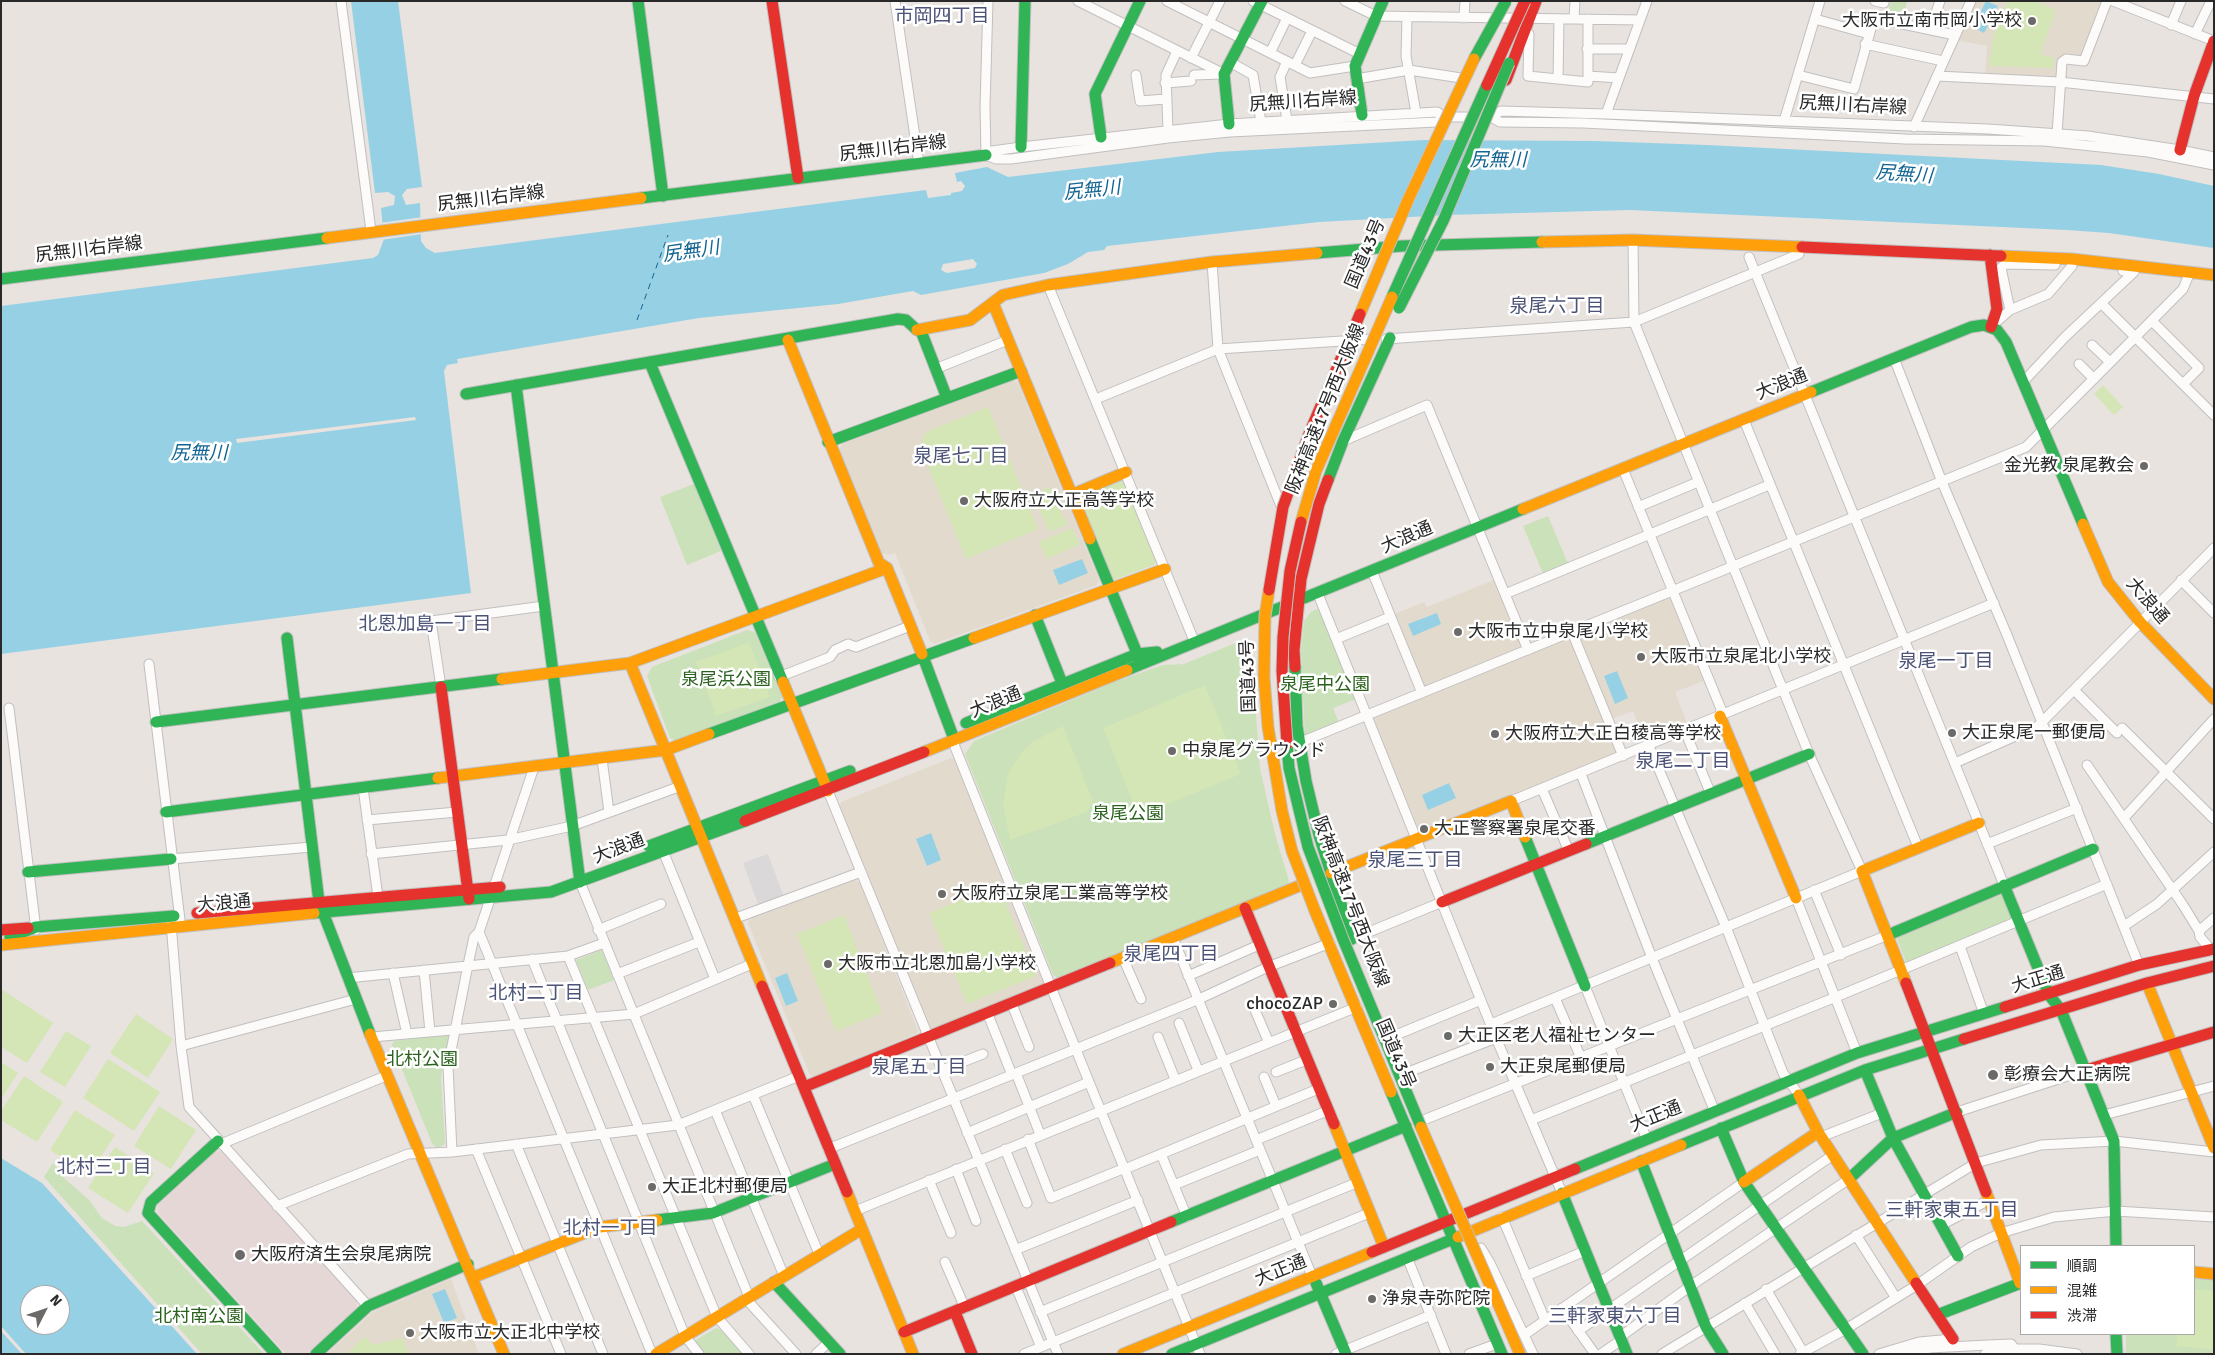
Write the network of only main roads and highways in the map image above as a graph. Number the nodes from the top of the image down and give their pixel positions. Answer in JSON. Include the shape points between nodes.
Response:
{"nodes":[{"id":1,"x":638,"y":1,"type":"edge"},
{"id":2,"x":772,"y":1,"type":"edge"},
{"id":3,"x":1025,"y":1,"type":"edge"},
{"id":4,"x":1140,"y":1,"type":"edge"},
{"id":5,"x":1383,"y":1,"type":"edge"},
{"id":6,"x":1503,"y":1,"type":"edge"},
{"id":7,"x":1506,"y":1,"type":"edge"},
{"id":8,"x":1514,"y":1,"type":"edge"},
{"id":9,"x":1525,"y":1,"type":"edge"},
{"id":10,"x":1532,"y":1,"type":"edge"},
{"id":11,"x":1536,"y":1,"type":"edge"},
{"id":12,"x":1258,"y":2,"type":"edge"},
{"id":13,"x":2214,"y":41,"type":"edge"},
{"id":14,"x":1493,"y":60,"type":"junction"},
{"id":15,"x":1362,"y":115,"type":"road end"},
{"id":16,"x":1444,"y":116,"type":"road end"},
{"id":17,"x":1495,"y":120,"type":"road end"},
{"id":18,"x":1229,"y":124,"type":"road end"},
{"id":19,"x":1101,"y":137,"type":"road end"},
{"id":20,"x":2180,"y":150,"type":"road end"},
{"id":21,"x":1023,"y":152,"type":"road end"},
{"id":22,"x":986,"y":155,"type":"road end"},
{"id":23,"x":798,"y":178,"type":"junction"},
{"id":24,"x":663,"y":196,"type":"junction"},
{"id":25,"x":1990,"y":256,"type":"junction"},
{"id":26,"x":2214,"y":275,"type":"edge"},
{"id":27,"x":1,"y":279,"type":"edge"},
{"id":28,"x":993,"y":303,"type":"junction"},
{"id":29,"x":1358,"y":319,"type":"junction"},
{"id":30,"x":1991,"y":327,"type":"junction"},
{"id":31,"x":921,"y":332,"type":"junction"},
{"id":32,"x":1388,"y":336,"type":"junction"},
{"id":33,"x":788,"y":340,"type":"junction"},
{"id":34,"x":1346,"y":341,"type":"road end"},
{"id":35,"x":650,"y":363,"type":"junction"},
{"id":36,"x":1022,"y":371,"type":"junction"},
{"id":37,"x":516,"y":385,"type":"junction"},
{"id":38,"x":466,"y":394,"type":"dead end"},
{"id":39,"x":947,"y":398,"type":"junction"},
{"id":40,"x":828,"y":442,"type":"junction"},
{"id":41,"x":1126,"y":472,"type":"road end"},
{"id":42,"x":1071,"y":495,"type":"junction"},
{"id":43,"x":887,"y":568,"type":"junction"},
{"id":44,"x":1165,"y":568,"type":"road end"},
{"id":45,"x":1110,"y":588,"type":"junction"},
{"id":46,"x":1299,"y":601,"type":"junction"},
{"id":47,"x":1035,"y":615,"type":"junction"},
{"id":48,"x":754,"y":616,"type":"junction"},
{"id":49,"x":1261,"y":616,"type":"junction"},
{"id":50,"x":286,"y":638,"type":"dead end"},
{"id":51,"x":922,"y":657,"type":"junction"},
{"id":52,"x":1139,"y":659,"type":"junction"},
{"id":53,"x":630,"y":663,"type":"junction"},
{"id":54,"x":552,"y":673,"type":"junction"},
{"id":55,"x":1062,"y":683,"type":"junction"},
{"id":56,"x":442,"y":687,"type":"junction"},
{"id":57,"x":2214,"y":699,"type":"edge"},
{"id":58,"x":296,"y":704,"type":"junction"},
{"id":59,"x":790,"y":705,"type":"junction"},
{"id":60,"x":1720,"y":716,"type":"road end"},
{"id":61,"x":156,"y":722,"type":"road end"},
{"id":62,"x":953,"y":734,"type":"junction"},
{"id":63,"x":666,"y":750,"type":"junction"},
{"id":64,"x":1809,"y":754,"type":"road end"},
{"id":65,"x":563,"y":763,"type":"junction"},
{"id":66,"x":453,"y":777,"type":"junction"},
{"id":67,"x":1745,"y":779,"type":"junction"},
{"id":68,"x":826,"y":786,"type":"junction"},
{"id":69,"x":306,"y":795,"type":"junction"},
{"id":70,"x":166,"y":812,"type":"road end"},
{"id":71,"x":1979,"y":823,"type":"road end"},
{"id":72,"x":701,"y":832,"type":"junction"},
{"id":73,"x":2093,"y":849,"type":"road end"},
{"id":74,"x":171,"y":859,"type":"road end"},
{"id":75,"x":1535,"y":863,"type":"junction"},
{"id":76,"x":28,"y":872,"type":"road end"},
{"id":77,"x":1331,"y":873,"type":"junction"},
{"id":78,"x":580,"y":878,"type":"junction"},
{"id":79,"x":2004,"y":885,"type":"junction"},
{"id":80,"x":1299,"y":886,"type":"junction"},
{"id":81,"x":469,"y":895,"type":"junction"},
{"id":82,"x":1796,"y":898,"type":"road end"},
{"id":83,"x":1442,"y":902,"type":"road end"},
{"id":84,"x":321,"y":907,"type":"junction"},
{"id":85,"x":1245,"y":908,"type":"junction"},
{"id":86,"x":175,"y":920,"type":"junction"},
{"id":87,"x":36,"y":927,"type":"junction"},
{"id":88,"x":1,"y":930,"type":"edge"},
{"id":89,"x":1888,"y":935,"type":"junction"},
{"id":90,"x":1,"y":938,"type":"edge"},
{"id":91,"x":1352,"y":938,"type":"junction"},
{"id":92,"x":1330,"y":943,"type":"junction"},
{"id":93,"x":1,"y":945,"type":"edge"},
{"id":94,"x":2213,"y":950,"type":"edge"},
{"id":95,"x":2214,"y":966,"type":"edge"},
{"id":96,"x":2147,"y":983,"type":"junction"},
{"id":97,"x":1585,"y":986,"type":"road end"},
{"id":98,"x":2049,"y":995,"type":"junction"},
{"id":99,"x":2062,"y":1010,"type":"junction"},
{"id":100,"x":1926,"y":1031,"type":"junction"},
{"id":101,"x":2214,"y":1032,"type":"edge"},
{"id":102,"x":2172,"y":1044,"type":"junction"},
{"id":103,"x":1933,"y":1049,"type":"junction"},
{"id":104,"x":1865,"y":1070,"type":"junction"},
{"id":105,"x":2086,"y":1070,"type":"junction"},
{"id":106,"x":804,"y":1088,"type":"junction"},
{"id":107,"x":1799,"y":1096,"type":"junction"},
{"id":108,"x":1957,"y":1112,"type":"junction"},
{"id":109,"x":1406,"y":1126,"type":"junction"},
{"id":110,"x":1721,"y":1128,"type":"junction"},
{"id":111,"x":1819,"y":1134,"type":"junction"},
{"id":112,"x":1893,"y":1138,"type":"junction"},
{"id":113,"x":220,"y":1143,"type":"road end"},
{"id":114,"x":2214,"y":1148,"type":"edge"},
{"id":115,"x":1343,"y":1151,"type":"junction"},
{"id":116,"x":1641,"y":1161,"type":"junction"},
{"id":117,"x":835,"y":1164,"type":"junction"},
{"id":118,"x":1849,"y":1178,"type":"junction"},
{"id":119,"x":1744,"y":1182,"type":"junction"},
{"id":120,"x":1562,"y":1193,"type":"junction"},
{"id":121,"x":1464,"y":1214,"type":"junction"},
{"id":122,"x":1446,"y":1222,"type":"junction"},
{"id":123,"x":862,"y":1229,"type":"junction"},
{"id":124,"x":1472,"y":1234,"type":"junction"},
{"id":125,"x":1453,"y":1237,"type":"junction"},
{"id":126,"x":2116,"y":1245,"type":"edge"},
{"id":127,"x":1384,"y":1247,"type":"junction"},
{"id":128,"x":1958,"y":1256,"type":"road end"},
{"id":129,"x":468,"y":1264,"type":"junction"},
{"id":130,"x":2195,"y":1272,"type":"edge"},
{"id":131,"x":2214,"y":1274,"type":"edge"},
{"id":132,"x":1312,"y":1276,"type":"junction"},
{"id":133,"x":474,"y":1277,"type":"junction"},
{"id":134,"x":2020,"y":1280,"type":"edge"},
{"id":135,"x":774,"y":1282,"type":"junction"},
{"id":136,"x":2020,"y":1283,"type":"edge"},
{"id":137,"x":1321,"y":1291,"type":"junction"},
{"id":138,"x":960,"y":1310,"type":"junction"},
{"id":139,"x":1937,"y":1315,"type":"junction"},
{"id":140,"x":904,"y":1332,"type":"junction"},
{"id":141,"x":2116,"y":1335,"type":"edge"},
{"id":142,"x":1953,"y":1339,"type":"road end"},
{"id":143,"x":1198,"y":1349,"type":"edge"},
{"id":144,"x":1342,"y":1353,"type":"edge"},
{"id":145,"x":276,"y":1354,"type":"edge"},
{"id":146,"x":316,"y":1354,"type":"edge"},
{"id":147,"x":504,"y":1354,"type":"edge"},
{"id":148,"x":656,"y":1354,"type":"edge"},
{"id":149,"x":840,"y":1354,"type":"edge"},
{"id":150,"x":913,"y":1354,"type":"edge"},
{"id":151,"x":972,"y":1354,"type":"edge"},
{"id":152,"x":1123,"y":1354,"type":"edge"},
{"id":153,"x":1172,"y":1354,"type":"edge"},
{"id":154,"x":1502,"y":1354,"type":"edge"},
{"id":155,"x":1508,"y":1354,"type":"edge"},
{"id":156,"x":1520,"y":1354,"type":"edge"},
{"id":157,"x":1524,"y":1354,"type":"edge"},
{"id":158,"x":1627,"y":1354,"type":"edge"},
{"id":159,"x":1723,"y":1354,"type":"edge"},
{"id":160,"x":1863,"y":1354,"type":"edge"},
{"id":161,"x":2117,"y":1354,"type":"edge"}],
"edges":[{"from":1,"to":24,"type":"main road"},
{"from":2,"to":23,"type":"main road"},
{"from":3,"to":21,"type":"main road"},
{"from":4,"to":19,"type":"main road","via":[[1095,94]]},
{"from":5,"to":15,"type":"main road","via":[[1355,66]]},
{"from":6,"to":16,"type":"main road"},
{"from":7,"to":29,"type":"main road","name":"国道43号","bridge":true,"via":[[1427,158]]},
{"from":8,"to":14,"type":"main road","name":"阪神高速17号西大阪線"},
{"from":9,"to":14,"type":"main road","name":"阪神高速17号西大阪線","bridge":true},
{"from":10,"to":32,"type":"main road","name":"国道43号","bridge":true,"via":[[1493,106]]},
{"from":11,"to":17,"type":"main road"},
{"from":12,"to":18,"type":"main road","via":[[1224,74]]},
{"from":13,"to":20,"type":"main road","via":[[2194,96]]},
{"from":14,"to":29,"type":"main road","bridge":true,"via":[[1431,167]]},
{"from":14,"to":32,"type":"main road","bridge":true,"via":[[1445,198]]},
{"from":14,"to":155,"type":"main road","name":"阪神高速17号西大阪線","via":[[1334,402],[1307,468],[1280,569],[1272,636],[1272,672],[1280,769],[1298,849],[1316,899]]},
{"from":14,"to":156,"type":"main road","name":"阪神高速17号西大阪線","bridge":true,"via":[[1316,470],[1290,571],[1282,672],[1289,768],[1308,847],[1434,1158]]},
{"from":22,"to":23,"type":"main road","name":"尻無川右岸線"},
{"from":23,"to":24,"type":"main road","name":"尻無川右岸線"},
{"from":24,"to":27,"type":"main road","name":"尻無川右岸線"},
{"from":25,"to":26,"type":"main road"},
{"from":25,"to":28,"type":"main road","via":[[1633,240],[1402,246],[1212,262],[1048,285],[1007,293]]},
{"from":25,"to":30,"type":"main road","via":[[1996,309]]},
{"from":28,"to":31,"type":"main road","via":[[970,320]]},
{"from":28,"to":36,"type":"main road"},
{"from":29,"to":92,"type":"main road","name":"国道43号","bridge":true,"via":[[1309,434],[1283,507],[1265,616],[1264,677],[1275,770],[1292,851]]},
{"from":30,"to":46,"type":"main road","name":"大浪通","via":[[1971,327]]},
{"from":30,"to":57,"type":"main road","name":"大浪通","via":[[2006,342],[2108,582],[2140,622]]},
{"from":31,"to":33,"type":"main road","via":[[906,320],[898,319]]},
{"from":31,"to":39,"type":"main road"},
{"from":32,"to":46,"type":"main road","via":[[1319,504]]},
{"from":32,"to":91,"type":"main road","name":"国道43号","via":[[1338,439],[1315,505],[1298,571],[1291,623],[1289,692],[1293,756],[1305,815],[1334,902]]},
{"from":33,"to":35,"type":"main road"},
{"from":33,"to":40,"type":"main road"},
{"from":34,"to":49,"type":"main road","via":[[1281,506]]},
{"from":35,"to":37,"type":"main road"},
{"from":35,"to":48,"type":"main road"},
{"from":36,"to":39,"type":"main road"},
{"from":36,"to":42,"type":"main road"},
{"from":37,"to":38,"type":"main road"},
{"from":37,"to":54,"type":"main road"},
{"from":39,"to":40,"type":"main road"},
{"from":40,"to":43,"type":"main road","via":[[879,563]]},
{"from":41,"to":42,"type":"main road"},
{"from":42,"to":45,"type":"main road"},
{"from":43,"to":48,"type":"main road"},
{"from":43,"to":51,"type":"main road"},
{"from":44,"to":45,"type":"main road"},
{"from":45,"to":47,"type":"main road"},
{"from":45,"to":52,"type":"main road"},
{"from":46,"to":49,"type":"main road","name":"大浪通"},
{"from":46,"to":77,"type":"main road","via":[[1294,677],[1299,743],[1310,801]]},
{"from":47,"to":51,"type":"main road"},
{"from":47,"to":55,"type":"main road"},
{"from":48,"to":53,"type":"main road"},
{"from":48,"to":59,"type":"main road"},
{"from":49,"to":52,"type":"main road","name":"大浪通","via":[[1179,649]]},
{"from":49,"to":80,"type":"main road","via":[[1265,754],[1278,820]]},
{"from":50,"to":58,"type":"main road"},
{"from":51,"to":59,"type":"main road"},
{"from":51,"to":62,"type":"main road"},
{"from":52,"to":55,"type":"main road","name":"大浪通"},
{"from":52,"to":62,"type":"main road","name":"大浪通"},
{"from":53,"to":54,"type":"main road"},
{"from":53,"to":63,"type":"main road"},
{"from":54,"to":56,"type":"main road"},
{"from":54,"to":65,"type":"main road"},
{"from":55,"to":62,"type":"main road","name":"大浪通"},
{"from":56,"to":58,"type":"main road"},
{"from":56,"to":66,"type":"main road"},
{"from":58,"to":61,"type":"main road"},
{"from":58,"to":69,"type":"main road"},
{"from":59,"to":63,"type":"main road"},
{"from":59,"to":68,"type":"main road"},
{"from":60,"to":67,"type":"main road"},
{"from":62,"to":68,"type":"main road","name":"大浪通"},
{"from":63,"to":65,"type":"main road"},
{"from":63,"to":72,"type":"main road"},
{"from":64,"to":67,"type":"main road"},
{"from":65,"to":66,"type":"main road"},
{"from":65,"to":78,"type":"main road"},
{"from":66,"to":69,"type":"main road"},
{"from":66,"to":81,"type":"main road"},
{"from":67,"to":75,"type":"main road"},
{"from":67,"to":82,"type":"main road"},
{"from":68,"to":72,"type":"main road","name":"大浪通"},
{"from":69,"to":70,"type":"main road"},
{"from":69,"to":84,"type":"main road"},
{"from":71,"to":89,"type":"main road","via":[[1862,871]]},
{"from":72,"to":78,"type":"main road","name":"大浪通"},
{"from":72,"to":78,"type":"main road","name":"大浪通","via":[[663,851]]},
{"from":72,"to":106,"type":"main road"},
{"from":73,"to":79,"type":"main road"},
{"from":74,"to":76,"type":"main road"},
{"from":75,"to":77,"type":"main road","via":[[1511,801]]},
{"from":75,"to":83,"type":"main road"},
{"from":75,"to":97,"type":"main road"},
{"from":77,"to":91,"type":"main road"},
{"from":78,"to":81,"type":"main road","name":"大浪通"},
{"from":79,"to":89,"type":"main road"},
{"from":79,"to":98,"type":"main road"},
{"from":80,"to":85,"type":"main road"},
{"from":80,"to":92,"type":"main road","via":[[1315,925]]},
{"from":81,"to":84,"type":"main road","name":"大浪通"},
{"from":81,"to":84,"type":"main road","name":"大浪通","via":[[378,897]]},
{"from":84,"to":86,"type":"main road","name":"大浪通"},
{"from":84,"to":129,"type":"main road","via":[[347,978]]},
{"from":85,"to":106,"type":"main road"},
{"from":85,"to":115,"type":"main road"},
{"from":86,"to":87,"type":"main road","name":"大浪通"},
{"from":86,"to":93,"type":"main road","name":"大浪通"},
{"from":87,"to":88,"type":"main road","name":"大浪通"},
{"from":87,"to":90,"type":"main road","via":[[19,935]]},
{"from":89,"to":100,"type":"main road"},
{"from":91,"to":121,"type":"main road","name":"国道43号"},
{"from":92,"to":109,"type":"main road","name":"国道43号"},
{"from":94,"to":98,"type":"main road","name":"大正通","via":[[2140,965]]},
{"from":95,"to":96,"type":"main road","name":"大正通"},
{"from":96,"to":99,"type":"main road","name":"大正通"},
{"from":96,"to":102,"type":"main road"},
{"from":98,"to":99,"type":"main road"},
{"from":98,"to":100,"type":"main road","name":"大正通"},
{"from":99,"to":103,"type":"main road","name":"大正通"},
{"from":99,"to":105,"type":"main road"},
{"from":100,"to":103,"type":"main road"},
{"from":100,"to":121,"type":"main road","name":"大正通","via":[[1857,1053]]},
{"from":101,"to":102,"type":"main road"},
{"from":102,"to":105,"type":"main road"},
{"from":102,"to":114,"type":"main road"},
{"from":103,"to":104,"type":"main road","name":"大正通"},
{"from":103,"to":108,"type":"main road"},
{"from":104,"to":107,"type":"main road","name":"大正通"},
{"from":104,"to":112,"type":"main road"},
{"from":105,"to":126,"type":"main road","via":[[2114,1141]]},
{"from":106,"to":117,"type":"main road"},
{"from":107,"to":110,"type":"main road","name":"大正通"},
{"from":107,"to":111,"type":"main road"},
{"from":108,"to":112,"type":"main road"},
{"from":108,"to":134,"type":"main road"},
{"from":109,"to":115,"type":"main road"},
{"from":109,"to":122,"type":"main road","name":"国道43号"},
{"from":110,"to":116,"type":"main road","name":"大正通"},
{"from":110,"to":119,"type":"main road"},
{"from":111,"to":118,"type":"main road"},
{"from":111,"to":119,"type":"main road"},
{"from":112,"to":118,"type":"main road"},
{"from":112,"to":128,"type":"main road"},
{"from":113,"to":145,"type":"main road","via":[[151,1202],[148,1213]]},
{"from":115,"to":127,"type":"main road"},
{"from":115,"to":138,"type":"main road"},
{"from":116,"to":120,"type":"main road","name":"大正通"},
{"from":116,"to":159,"type":"main road","via":[[1689,1287]]},
{"from":117,"to":123,"type":"main road"},
{"from":117,"to":133,"type":"main road","via":[[713,1213],[600,1227]]},
{"from":118,"to":139,"type":"main road"},
{"from":119,"to":160,"type":"main road"},
{"from":120,"to":124,"type":"main road","name":"大正通","via":[[1502,1217]]},
{"from":120,"to":158,"type":"main road"},
{"from":121,"to":122,"type":"main road","name":"大正通"},
{"from":121,"to":124,"type":"main road","name":"国道43号"},
{"from":122,"to":125,"type":"main road","name":"国道43号"},
{"from":122,"to":127,"type":"main road","name":"大正通"},
{"from":123,"to":135,"type":"main road"},
{"from":123,"to":140,"type":"main road"},
{"from":124,"to":125,"type":"main road","name":"大正通"},
{"from":124,"to":157,"type":"main road","name":"国道43号","bridge":true},
{"from":125,"to":137,"type":"main road","name":"大正通"},
{"from":125,"to":154,"type":"main road","name":"国道43号"},
{"from":127,"to":132,"type":"main road","name":"大正通"},
{"from":129,"to":133,"type":"main road"},
{"from":129,"to":146,"type":"main road","via":[[368,1306]]},
{"from":130,"to":131,"type":"main road"},
{"from":132,"to":137,"type":"main road"},
{"from":132,"to":152,"type":"main road","name":"大正通"},
{"from":133,"to":147,"type":"main road"},
{"from":135,"to":148,"type":"main road"},
{"from":135,"to":149,"type":"main road"},
{"from":136,"to":139,"type":"main road"},
{"from":137,"to":143,"type":"main road","name":"大正通"},
{"from":137,"to":144,"type":"main road"},
{"from":138,"to":140,"type":"main road"},
{"from":138,"to":151,"type":"main road"},
{"from":139,"to":142,"type":"main road"},
{"from":140,"to":150,"type":"main road"},
{"from":141,"to":161,"type":"main road"},
{"from":143,"to":153,"type":"main road","name":"大正通"}]}
